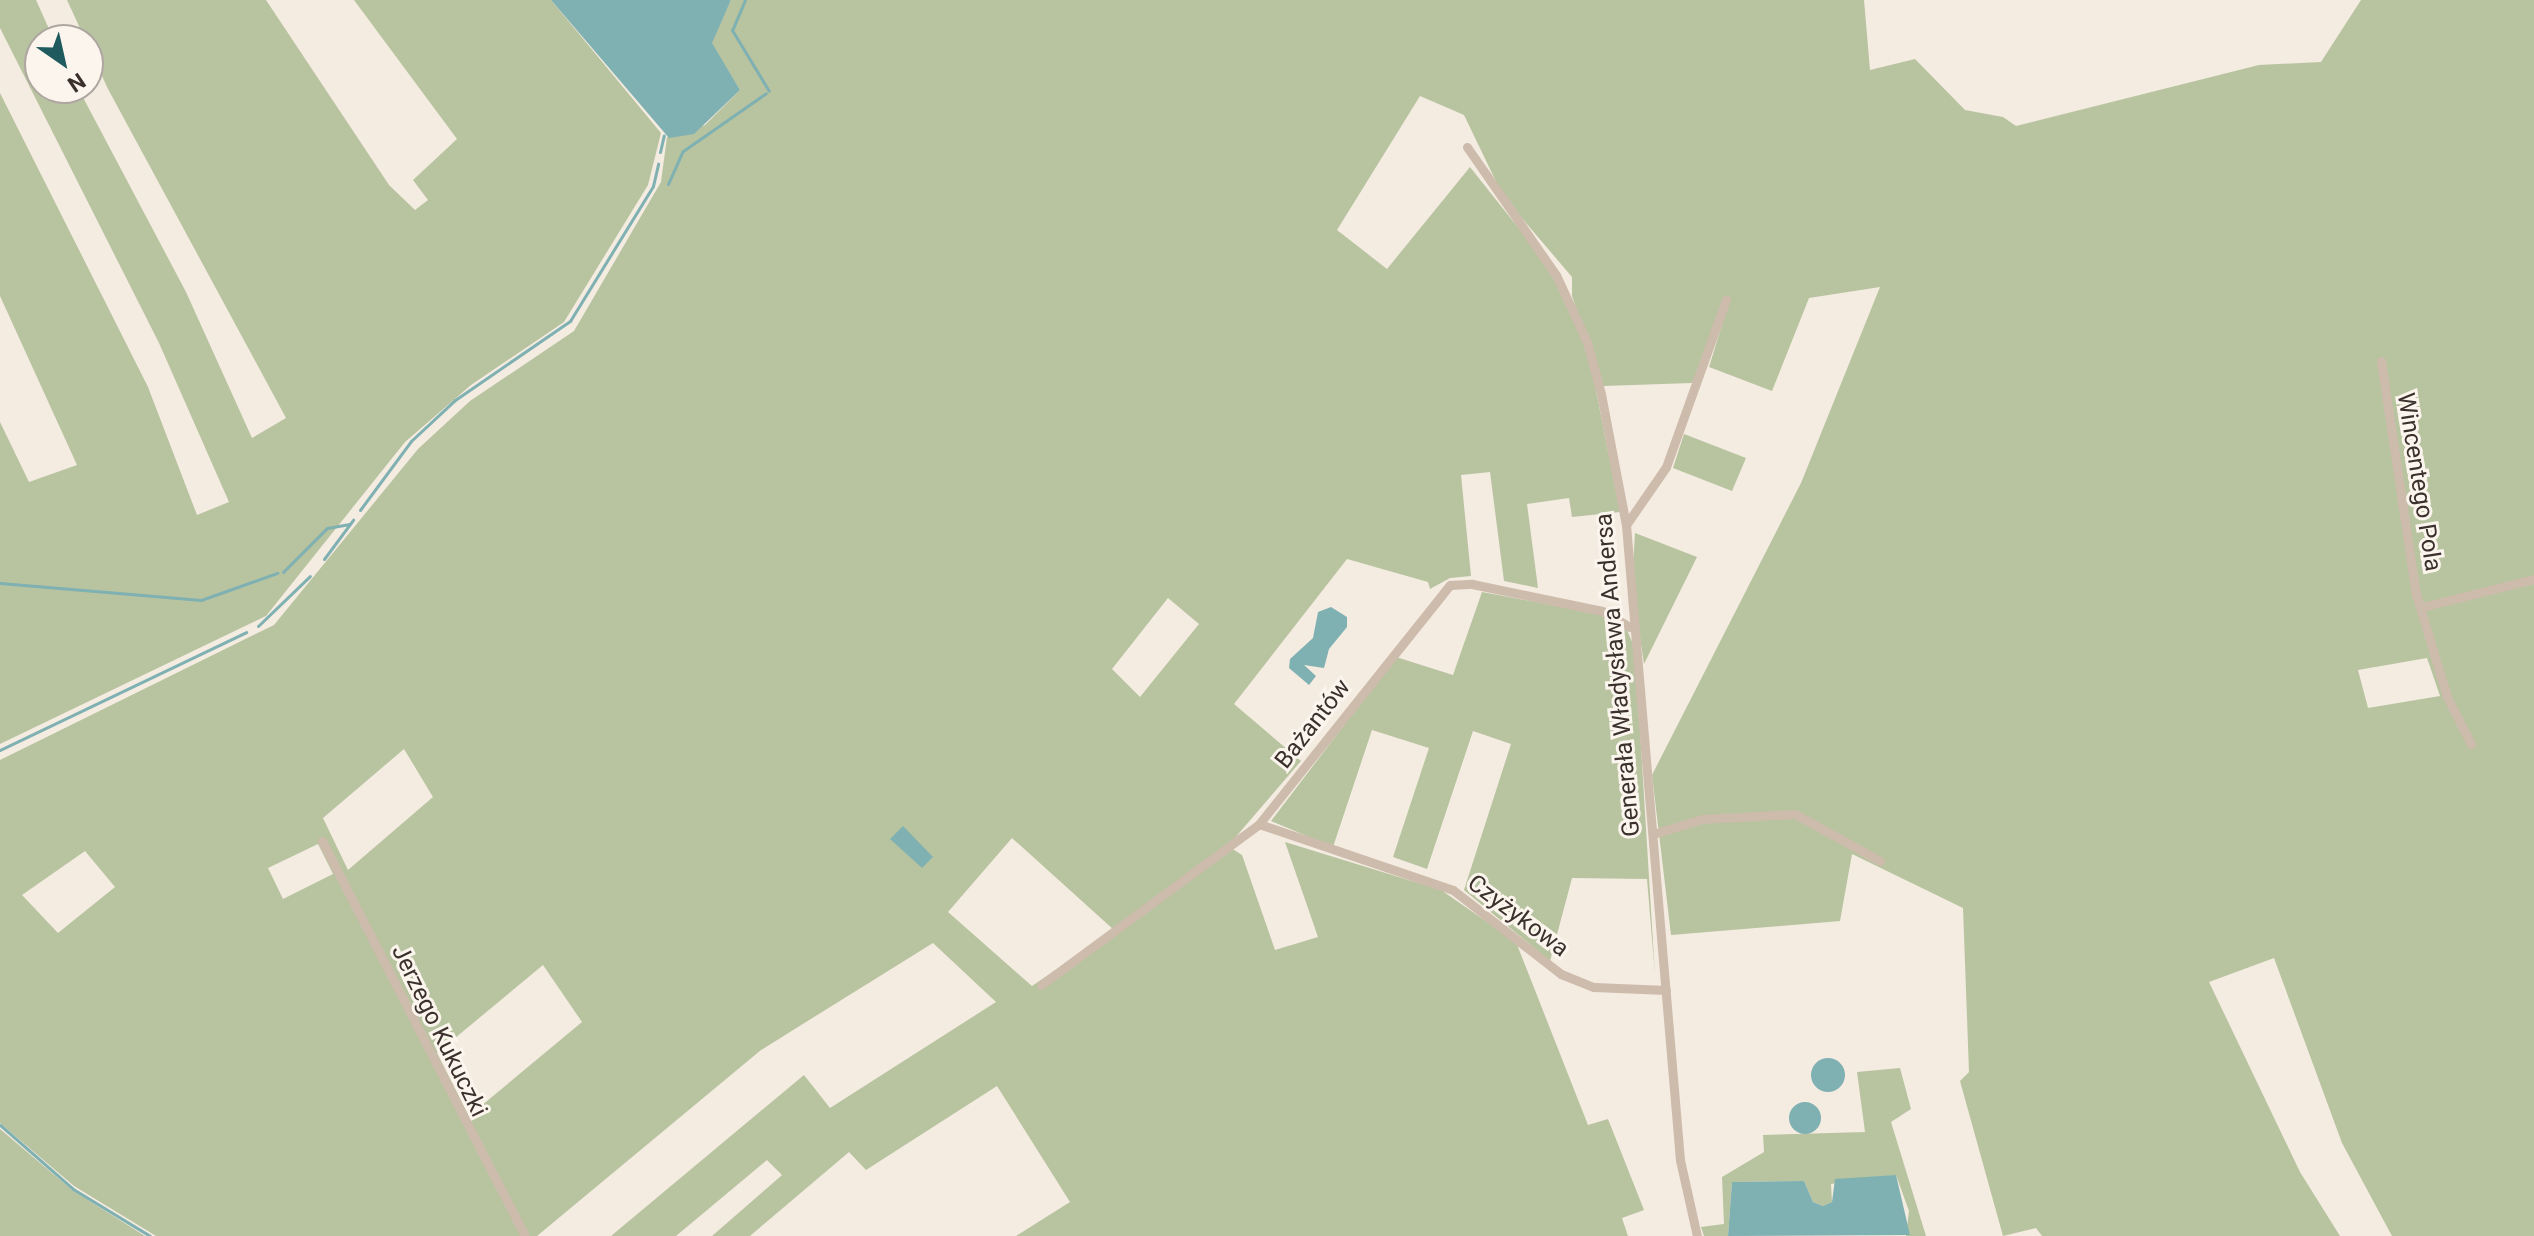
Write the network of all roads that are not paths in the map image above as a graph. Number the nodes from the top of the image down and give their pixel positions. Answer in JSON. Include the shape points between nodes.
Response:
{"nodes":[{"id":1,"x":1467,"y":147,"type":"dead end"},
{"id":2,"x":1726,"y":299,"type":"dead end"},
{"id":3,"x":2381,"y":361,"type":"dead end"},
{"id":4,"x":1626,"y":525,"type":"junction"},
{"id":5,"x":2534,"y":579,"type":"edge"},
{"id":6,"x":2422,"y":607,"type":"junction"},
{"id":7,"x":1630,"y":627,"type":"junction"},
{"id":8,"x":2471,"y":744,"type":"dead end"},
{"id":9,"x":1259,"y":824,"type":"junction"},
{"id":10,"x":1653,"y":834,"type":"junction"},
{"id":11,"x":322,"y":841,"type":"dead end"},
{"id":12,"x":1880,"y":861,"type":"dead end"},
{"id":13,"x":1041,"y":985,"type":"dead end"},
{"id":14,"x":1666,"y":990,"type":"junction"},
{"id":15,"x":525,"y":1236,"type":"edge"},
{"id":16,"x":1697,"y":1236,"type":"edge"}],
"edges":[{"from":1,"to":4,"type":"street","name":"Generała Władysława Andersa","via":[[1547,259],[1581,326]]},
{"from":2,"to":4,"type":"street","via":[[1666,467]]},
{"from":3,"to":6,"type":"street","name":"Wincentego Pola"},
{"from":4,"to":7,"type":"street","name":"Generała Władysława Andersa"},
{"from":5,"to":6,"type":"street"},
{"from":6,"to":8,"type":"street","name":"Wincentego Pola","via":[[2447,697]]},
{"from":7,"to":9,"type":"street","name":"Bażantów","via":[[1602,611],[1472,584],[1450,585],[1431,601]]},
{"from":7,"to":10,"type":"street","name":"Generała Władysława Andersa","via":[[1640,663]]},
{"from":9,"to":13,"type":"street","name":"Bażantów"},
{"from":9,"to":14,"type":"street","name":"Czyżykowa","via":[[1453,890],[1561,974],[1594,987]]},
{"from":10,"to":12,"type":"street","via":[[1702,819],[1795,814]]},
{"from":10,"to":14,"type":"street","name":"Generała Władysława Andersa"},
{"from":11,"to":15,"type":"street","name":"Jerzego Kukuczki"},
{"from":14,"to":16,"type":"street","name":"Generała Władysława Andersa","via":[[1680,1160]]}]}
